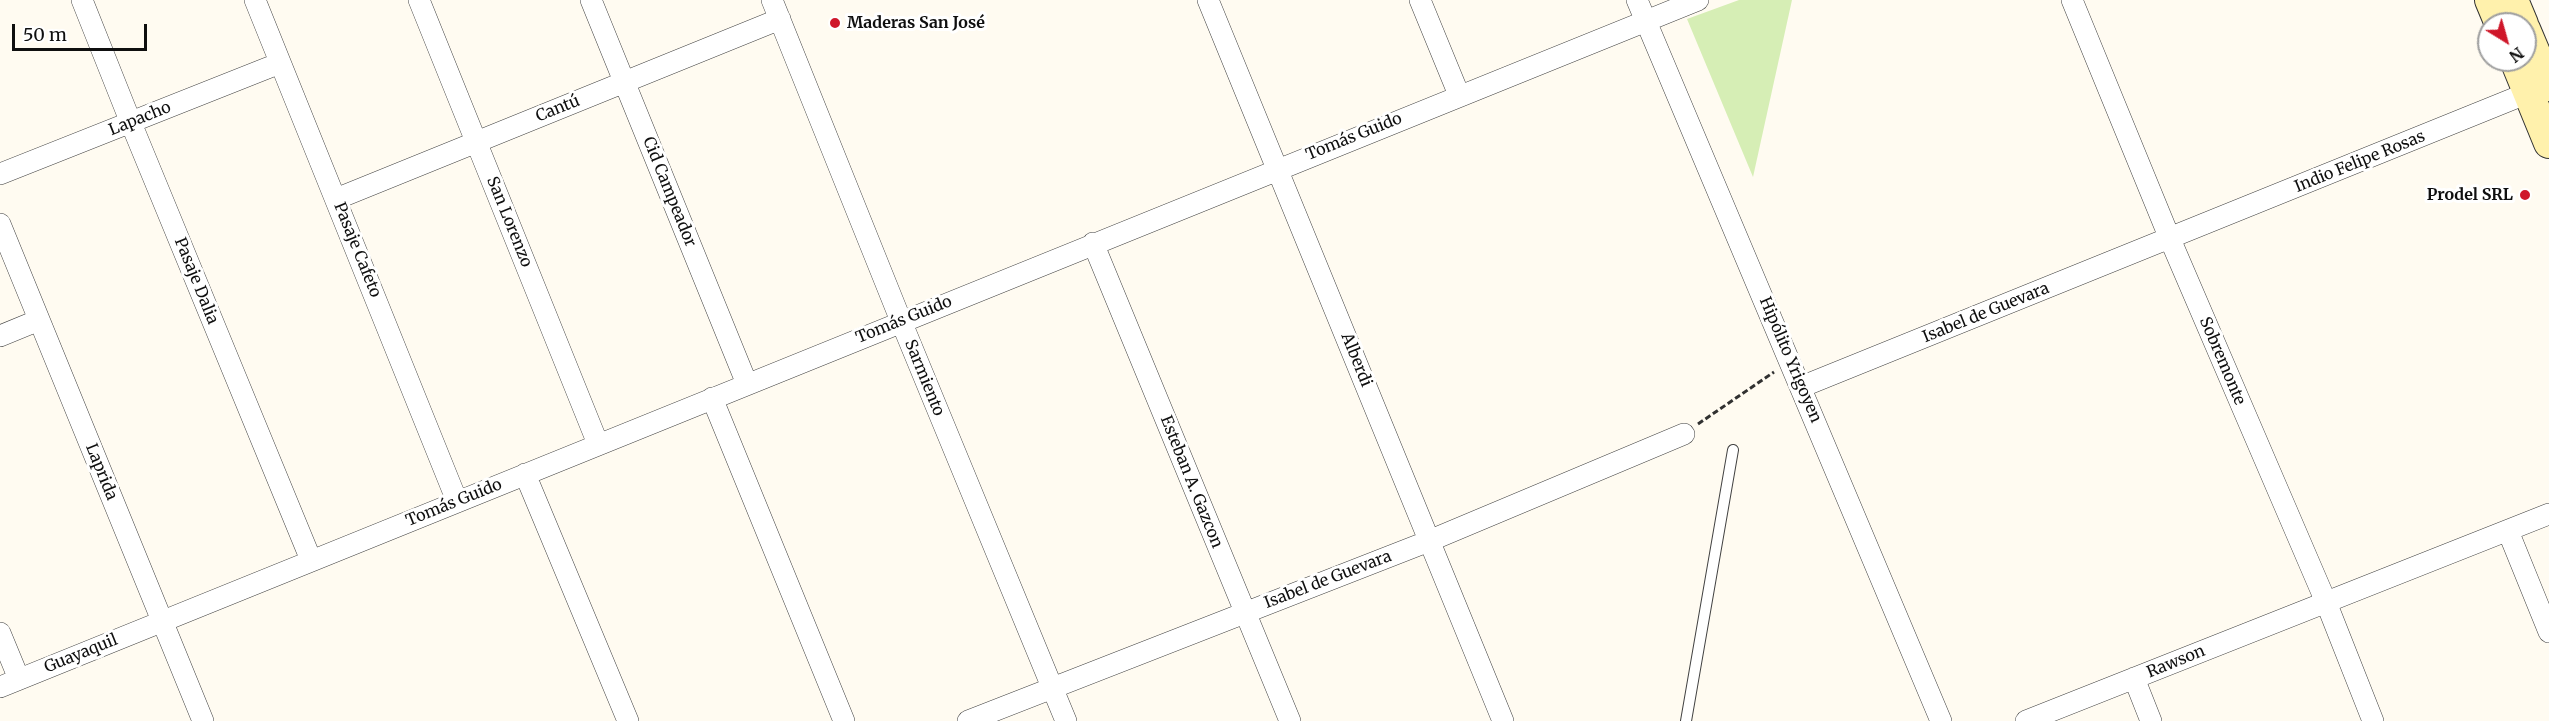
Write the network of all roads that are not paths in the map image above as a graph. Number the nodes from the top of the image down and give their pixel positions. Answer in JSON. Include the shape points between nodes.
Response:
{"nodes":[{"id":1,"x":82,"y":0,"type":"edge"},
{"id":2,"x":255,"y":0,"type":"edge"},
{"id":3,"x":419,"y":0,"type":"edge"},
{"id":4,"x":591,"y":0,"type":"edge"},
{"id":5,"x":1208,"y":0,"type":"edge"},
{"id":6,"x":1420,"y":0,"type":"edge"},
{"id":7,"x":1637,"y":0,"type":"edge"},
{"id":8,"x":1698,"y":0,"type":"edge"},
{"id":9,"x":2072,"y":0,"type":"edge"},
{"id":10,"x":776,"y":10,"type":"edge"},
{"id":11,"x":1646,"y":21,"type":"junction"},
{"id":12,"x":280,"y":63,"type":"junction"},
{"id":13,"x":2537,"y":65,"type":"edge"},
{"id":14,"x":2528,"y":72,"type":"edge"},
{"id":15,"x":624,"y":82,"type":"junction"},
{"id":16,"x":2544,"y":87,"type":"edge"},
{"id":17,"x":1459,"y":95,"type":"junction"},
{"id":18,"x":130,"y":123,"type":"junction"},
{"id":19,"x":477,"y":142,"type":"junction"},
{"id":20,"x":2549,"y":142,"type":"edge"},
{"id":21,"x":1279,"y":168,"type":"junction"},
{"id":22,"x":0,"y":174,"type":"edge"},
{"id":23,"x":336,"y":199,"type":"junction"},
{"id":24,"x":0,"y":224,"type":"edge"},
{"id":25,"x":2170,"y":239,"type":"junction"},
{"id":26,"x":1093,"y":243,"type":"junction"},
{"id":27,"x":39,"y":321,"type":"junction"},
{"id":28,"x":901,"y":321,"type":"junction"},
{"id":29,"x":0,"y":336,"type":"edge"},
{"id":30,"x":747,"y":384,"type":"junction"},
{"id":31,"x":1801,"y":387,"type":"junction"},
{"id":32,"x":712,"y":398,"type":"junction"},
{"id":33,"x":1684,"y":434,"type":"road end"},
{"id":34,"x":598,"y":444,"type":"junction"},
{"id":35,"x":1733,"y":450,"type":"dead end"},
{"id":36,"x":525,"y":474,"type":"junction"},
{"id":37,"x":457,"y":501,"type":"junction"},
{"id":38,"x":2549,"y":514,"type":"edge"},
{"id":39,"x":2508,"y":531,"type":"junction"},
{"id":40,"x":1429,"y":541,"type":"junction"},
{"id":41,"x":311,"y":560,"type":"junction"},
{"id":42,"x":2326,"y":602,"type":"junction"},
{"id":43,"x":1245,"y":613,"type":"junction"},
{"id":44,"x":163,"y":621,"type":"junction"},
{"id":45,"x":2549,"y":632,"type":"edge"},
{"id":46,"x":0,"y":633,"type":"edge"},
{"id":47,"x":2134,"y":678,"type":"junction"},
{"id":48,"x":9,"y":683,"type":"edge"},
{"id":49,"x":1052,"y":688,"type":"junction"},
{"id":50,"x":203,"y":721,"type":"edge"},
{"id":51,"x":628,"y":721,"type":"edge"},
{"id":52,"x":844,"y":721,"type":"edge"},
{"id":53,"x":968,"y":721,"type":"edge"},
{"id":54,"x":1066,"y":721,"type":"edge"},
{"id":55,"x":1290,"y":721,"type":"edge"},
{"id":56,"x":1503,"y":721,"type":"edge"},
{"id":57,"x":1686,"y":721,"type":"edge"},
{"id":58,"x":1941,"y":721,"type":"edge"},
{"id":59,"x":2026,"y":721,"type":"edge"},
{"id":60,"x":2151,"y":721,"type":"edge"},
{"id":61,"x":2373,"y":721,"type":"edge"}],
"edges":[{"from":1,"to":18,"type":"street","name":"Pasaje Dalia"},
{"from":2,"to":12,"type":"street","name":"Pasaje Cafeto"},
{"from":3,"to":19,"type":"street","name":"San Lorenzo"},
{"from":4,"to":15,"type":"street","name":"Cid Campeador"},
{"from":5,"to":21,"type":"street","name":"Alberdi"},
{"from":6,"to":17,"type":"street"},
{"from":7,"to":11,"type":"street","name":"Hipólito Yrigoyen"},
{"from":8,"to":11,"type":"street","name":"Tomás Guido"},
{"from":9,"to":25,"type":"street","name":"Sobremonte"},
{"from":10,"to":15,"type":"street","name":"Cantú"},
{"from":10,"to":28,"type":"street","name":"Sarmiento"},
{"from":11,"to":17,"type":"street","name":"Tomás Guido"},
{"from":11,"to":31,"type":"street","name":"Hipólito Yrigoyen"},
{"from":12,"to":18,"type":"street","name":"Lapacho"},
{"from":12,"to":23,"type":"street","name":"Pasaje Cafeto"},
{"from":13,"to":16,"type":"main road"},
{"from":14,"to":16,"type":"main road"},
{"from":15,"to":19,"type":"street","name":"Cantú"},
{"from":15,"to":30,"type":"street","name":"Cid Campeador"},
{"from":16,"to":20,"type":"main road"},
{"from":16,"to":25,"type":"street","name":"Indio Felipe Rosas"},
{"from":17,"to":21,"type":"street","name":"Tomás Guido"},
{"from":18,"to":22,"type":"street","name":"Lapacho"},
{"from":18,"to":41,"type":"street","name":"Pasaje Dalia"},
{"from":19,"to":23,"type":"street","name":"Cantú"},
{"from":19,"to":34,"type":"street","name":"San Lorenzo"},
{"from":21,"to":26,"type":"street","name":"Tomás Guido"},
{"from":21,"to":40,"type":"street","name":"Alberdi"},
{"from":23,"to":37,"type":"street","name":"Pasaje Cafeto"},
{"from":24,"to":27,"type":"street","name":"Laprida"},
{"from":25,"to":31,"type":"street","name":"Isabel de Guevara"},
{"from":25,"to":42,"type":"street","name":"Sobremonte"},
{"from":26,"to":28,"type":"street","name":"Tomás Guido"},
{"from":26,"to":43,"type":"street","name":"Esteban A. Gazcon"},
{"from":27,"to":29,"type":"street"},
{"from":27,"to":44,"type":"street","name":"Laprida"},
{"from":28,"to":30,"type":"street","name":"Tomás Guido"},
{"from":28,"to":49,"type":"street","name":"Sarmiento"},
{"from":30,"to":32,"type":"street","name":"Tomás Guido"},
{"from":31,"to":58,"type":"street","name":"Hipólito Yrigoyen"},
{"from":32,"to":34,"type":"street","name":"Tomás Guido"},
{"from":32,"to":52,"type":"street"},
{"from":33,"to":40,"type":"street","name":"Isabel de Guevara"},
{"from":34,"to":36,"type":"street","name":"Tomás Guido"},
{"from":35,"to":57,"type":"lane"},
{"from":36,"to":37,"type":"street","name":"Tomás Guido"},
{"from":36,"to":51,"type":"street"},
{"from":37,"to":41,"type":"street","name":"Tomás Guido"},
{"from":38,"to":39,"type":"street","name":"Rawson"},
{"from":39,"to":42,"type":"street","name":"Rawson"},
{"from":39,"to":45,"type":"street"},
{"from":40,"to":43,"type":"street","name":"Isabel de Guevara"},
{"from":40,"to":56,"type":"street","name":"Alberdi"},
{"from":41,"to":44,"type":"street","name":"Tomás Guido"},
{"from":42,"to":47,"type":"street","name":"Rawson"},
{"from":42,"to":61,"type":"street","name":"Sobremonte"},
{"from":43,"to":49,"type":"street","name":"Isabel de Guevara"},
{"from":43,"to":55,"type":"street","name":"Esteban A. Gazcon"},
{"from":44,"to":48,"type":"street","name":"Guayaquil"},
{"from":44,"to":50,"type":"street","name":"Laprida"},
{"from":46,"to":48,"type":"street"},
{"from":47,"to":59,"type":"street","name":"Rawson"},
{"from":47,"to":60,"type":"street"},
{"from":49,"to":53,"type":"street","name":"Isabel de Guevara"},
{"from":49,"to":54,"type":"street","name":"Sarmiento"}]}
